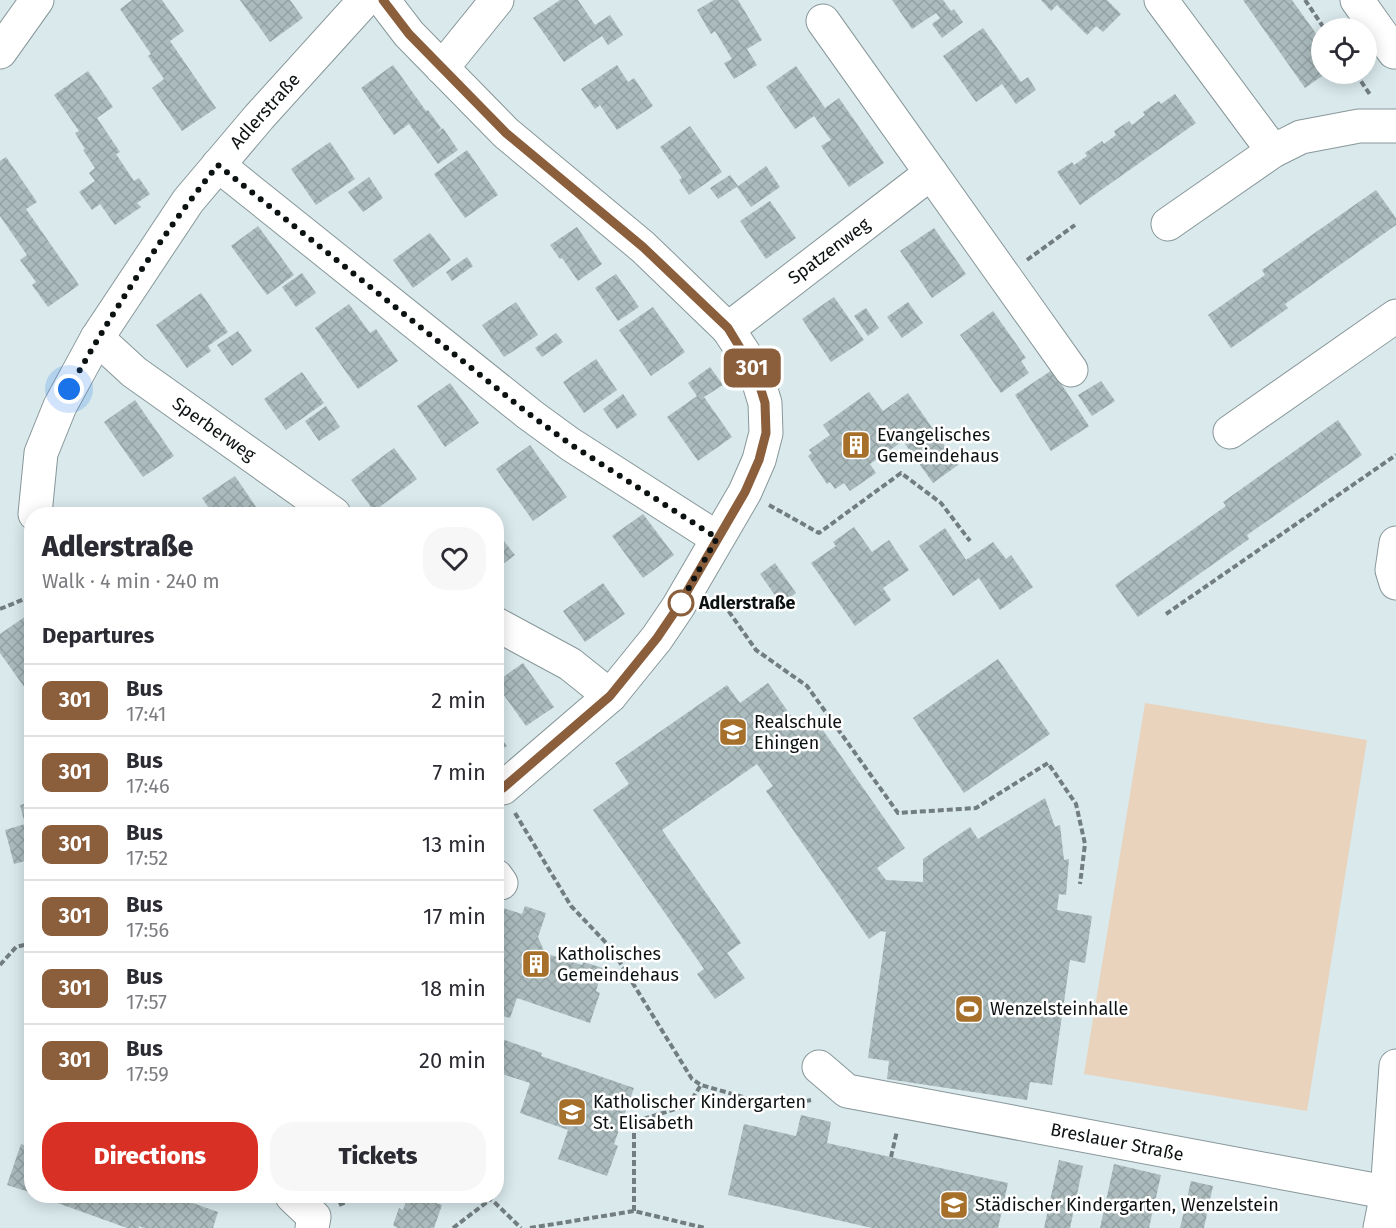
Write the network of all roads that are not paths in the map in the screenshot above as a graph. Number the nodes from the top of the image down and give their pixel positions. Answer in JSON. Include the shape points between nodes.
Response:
{"nodes":[{"id":1,"x":37,"y":0,"type":"edge"},
{"id":2,"x":365,"y":0,"type":"edge"},
{"id":3,"x":383,"y":0,"type":"edge"},
{"id":4,"x":497,"y":0,"type":"edge"},
{"id":5,"x":1161,"y":0,"type":"edge"},
{"id":6,"x":1358,"y":0,"type":"edge"},
{"id":7,"x":823,"y":21,"type":"dead end"},
{"id":8,"x":1396,"y":50,"type":"edge"},
{"id":9,"x":0,"y":52,"type":"edge"},
{"id":10,"x":441,"y":68,"type":"junction"},
{"id":11,"x":1396,"y":126,"type":"edge"},
{"id":12,"x":1273,"y":151,"type":"junction"},
{"id":13,"x":218,"y":165,"type":"junction"},
{"id":14,"x":931,"y":173,"type":"junction"},
{"id":15,"x":1168,"y":224,"type":"dead end"},
{"id":16,"x":1396,"y":316,"type":"edge"},
{"id":17,"x":728,"y":328,"type":"junction"},
{"id":18,"x":97,"y":338,"type":"junction"},
{"id":19,"x":1071,"y":370,"type":"dead end"},
{"id":20,"x":1230,"y":432,"type":"dead end"},
{"id":21,"x":36,"y":507,"type":"edge"},
{"id":22,"x":324,"y":507,"type":"edge"},
{"id":23,"x":717,"y":538,"type":"junction"},
{"id":24,"x":1396,"y":543,"type":"edge"},
{"id":25,"x":1396,"y":583,"type":"edge"},
{"id":26,"x":504,"y":628,"type":"edge"},
{"id":27,"x":610,"y":696,"type":"junction"},
{"id":28,"x":504,"y":785,"type":"edge"},
{"id":29,"x":1396,"y":1066,"type":"edge"},
{"id":30,"x":819,"y":1067,"type":"dead end"},
{"id":31,"x":1391,"y":1193,"type":"edge"},
{"id":32,"x":299,"y":1203,"type":"edge"},
{"id":33,"x":312,"y":1228,"type":"edge"},
{"id":34,"x":1380,"y":1228,"type":"edge"}],
"edges":[{"from":1,"to":9,"type":"street"},
{"from":2,"to":13,"type":"street","name":"Adlerstraße"},
{"from":3,"to":10,"type":"street"},
{"from":4,"to":10,"type":"street"},
{"from":5,"to":12,"type":"street"},
{"from":6,"to":8,"type":"street"},
{"from":7,"to":14,"type":"street"},
{"from":10,"to":17,"type":"street","via":[[506,133],[643,247]]},
{"from":11,"to":12,"type":"street","via":[[1359,126],[1301,137]]},
{"from":12,"to":15,"type":"street"},
{"from":13,"to":18,"type":"street","name":"Adlerstraße","via":[[188,201]]},
{"from":13,"to":23,"type":"street","via":[[529,414]]},
{"from":14,"to":17,"type":"street","name":"Spatzenweg"},
{"from":14,"to":19,"type":"street"},
{"from":16,"to":20,"type":"street"},
{"from":17,"to":23,"type":"street","via":[[758,380],[765,403],[766,433],[745,492]]},
{"from":18,"to":21,"type":"street","name":"Adlerstraße","via":[[60,406],[41,453]]},
{"from":18,"to":22,"type":"street","name":"Sperberweg","via":[[134,372]]},
{"from":23,"to":27,"type":"street","via":[[657,638]]},
{"from":24,"to":25,"type":"street","via":[[1392,570]]},
{"from":26,"to":27,"type":"street","via":[[570,664]]},
{"from":27,"to":28,"type":"street"},
{"from":29,"to":31,"type":"street"},
{"from":30,"to":31,"type":"street","name":"Breslauer Straße","via":[[847,1092]]},
{"from":31,"to":34,"type":"street"},
{"from":32,"to":33,"type":"street","via":[[314,1217]]}]}
